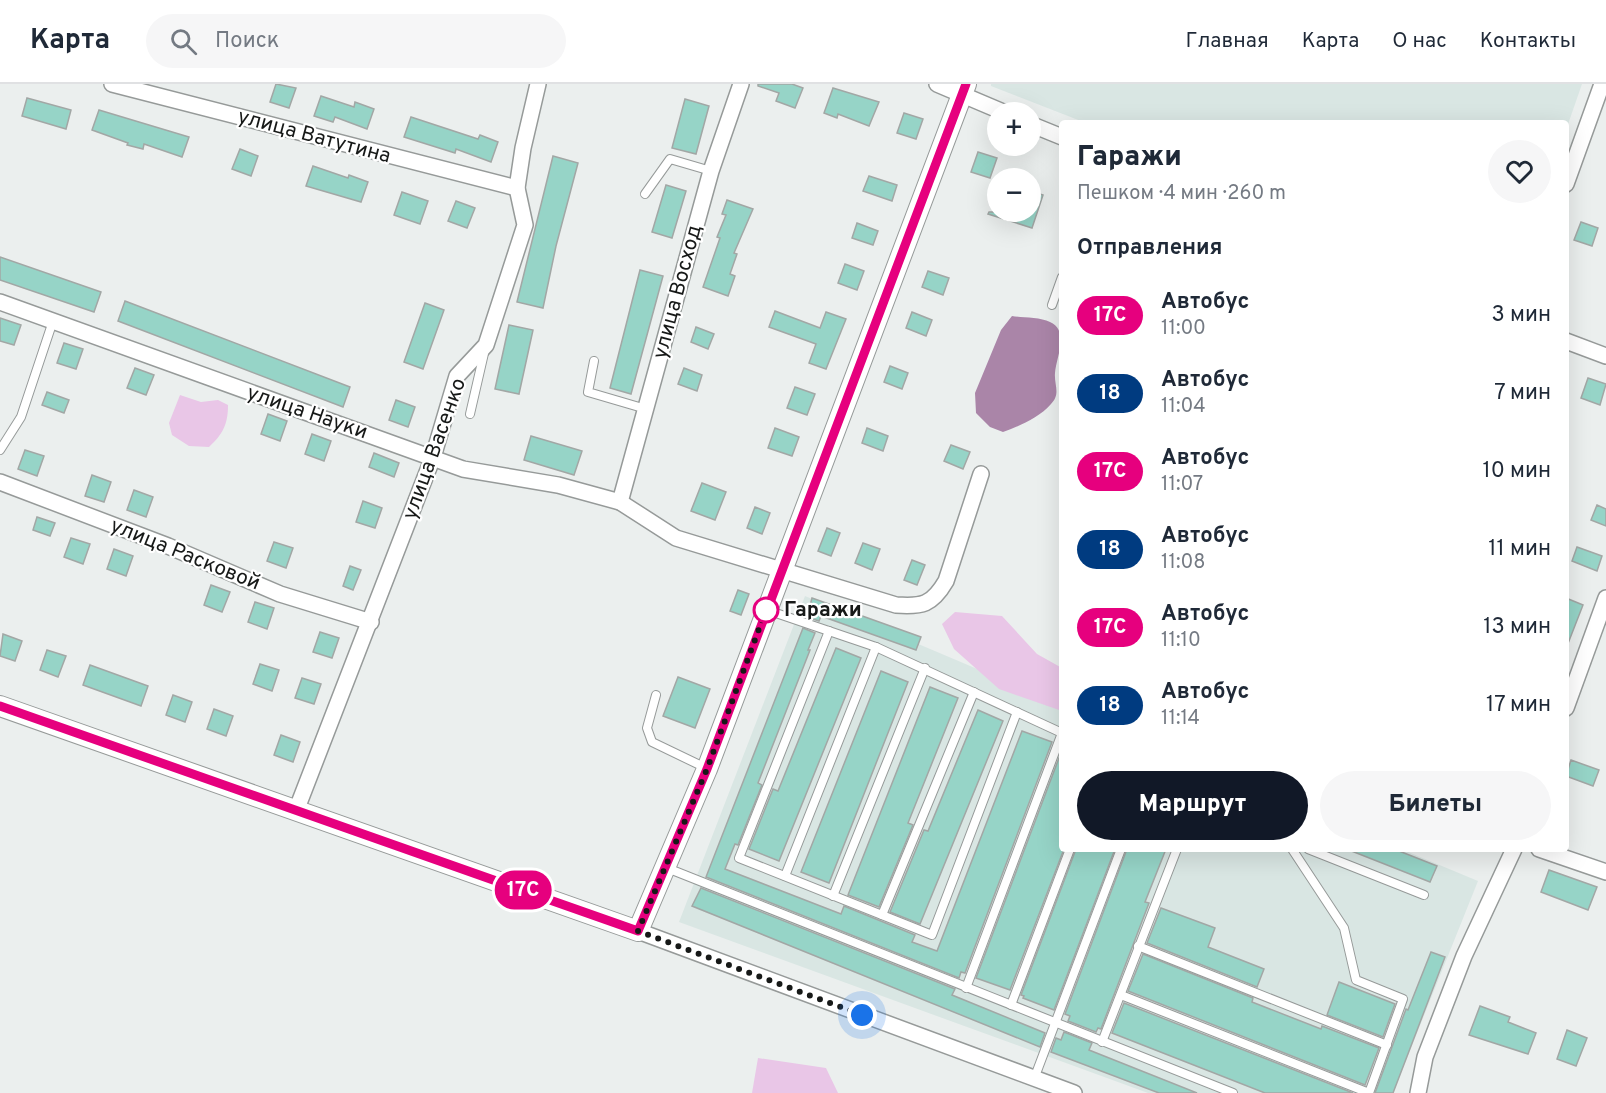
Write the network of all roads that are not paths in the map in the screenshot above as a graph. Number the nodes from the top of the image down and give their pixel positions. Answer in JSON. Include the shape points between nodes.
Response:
{"nodes":[{"id":1,"x":112,"y":84,"type":"edge"},
{"id":2,"x":538,"y":84,"type":"edge"},
{"id":3,"x":741,"y":84,"type":"edge"},
{"id":4,"x":938,"y":84,"type":"edge"},
{"id":5,"x":1602,"y":84,"type":"edge"},
{"id":6,"x":964,"y":89,"type":"edge"},
{"id":7,"x":987,"y":103,"type":"edge"},
{"id":8,"x":1041,"y":128,"type":"edge"},
{"id":9,"x":1059,"y":136,"type":"edge"},
{"id":10,"x":711,"y":171,"type":"junction"},
{"id":11,"x":1569,"y":176,"type":"edge"},
{"id":12,"x":517,"y":188,"type":"junction"},
{"id":13,"x":645,"y":194,"type":"dead end"},
{"id":14,"x":1059,"y":285,"type":"edge"},
{"id":15,"x":0,"y":302,"type":"edge"},
{"id":16,"x":1052,"y":305,"type":"dead end"},
{"id":17,"x":52,"y":321,"type":"junction"},
{"id":18,"x":1569,"y":342,"type":"edge"},
{"id":19,"x":486,"y":345,"type":"junction"},
{"id":20,"x":1606,"y":356,"type":"edge"},
{"id":21,"x":594,"y":361,"type":"dead end"},
{"id":22,"x":646,"y":409,"type":"junction"},
{"id":23,"x":470,"y":414,"type":"dead end"},
{"id":24,"x":0,"y":450,"type":"edge"},
{"id":25,"x":433,"y":457,"type":"junction"},
{"id":26,"x":981,"y":474,"type":"dead end"},
{"id":27,"x":0,"y":482,"type":"edge"},
{"id":28,"x":620,"y":502,"type":"junction"},
{"id":29,"x":781,"y":569,"type":"junction"},
{"id":30,"x":1606,"y":598,"type":"edge"},
{"id":31,"x":766,"y":609,"type":"junction"},
{"id":32,"x":371,"y":622,"type":"junction"},
{"id":33,"x":830,"y":631,"type":"junction"},
{"id":34,"x":876,"y":647,"type":"junction"},
{"id":35,"x":925,"y":668,"type":"junction"},
{"id":36,"x":974,"y":692,"type":"junction"},
{"id":37,"x":656,"y":695,"type":"dead end"},
{"id":38,"x":1569,"y":700,"type":"edge"},
{"id":39,"x":0,"y":706,"type":"edge"},
{"id":40,"x":1017,"y":712,"type":"junction"},
{"id":41,"x":1059,"y":732,"type":"edge"},
{"id":42,"x":1059,"y":741,"type":"edge"},
{"id":43,"x":707,"y":769,"type":"junction"},
{"id":44,"x":296,"y":810,"type":"junction"},
{"id":45,"x":1069,"y":852,"type":"edge"},
{"id":46,"x":1120,"y":852,"type":"edge"},
{"id":47,"x":1176,"y":852,"type":"edge"},
{"id":48,"x":1294,"y":852,"type":"edge"},
{"id":49,"x":1316,"y":852,"type":"edge"},
{"id":50,"x":1513,"y":852,"type":"edge"},
{"id":51,"x":1548,"y":852,"type":"edge"},
{"id":52,"x":667,"y":868,"type":"junction"},
{"id":53,"x":1606,"y":872,"type":"edge"},
{"id":54,"x":785,"y":876,"type":"junction"},
{"id":55,"x":1424,"y":895,"type":"dead end"},
{"id":56,"x":833,"y":896,"type":"junction"},
{"id":57,"x":882,"y":915,"type":"junction"},
{"id":58,"x":638,"y":931,"type":"junction"},
{"id":59,"x":1138,"y":946,"type":"junction"},
{"id":60,"x":966,"y":988,"type":"junction"},
{"id":61,"x":1121,"y":995,"type":"junction"},
{"id":62,"x":1011,"y":1005,"type":"junction"},
{"id":63,"x":1055,"y":1022,"type":"junction"},
{"id":64,"x":1102,"y":1042,"type":"junction"},
{"id":65,"x":1387,"y":1045,"type":"junction"},
{"id":66,"x":1034,"y":1078,"type":"junction"},
{"id":67,"x":1074,"y":1093,"type":"edge"},
{"id":68,"x":1233,"y":1093,"type":"edge"},
{"id":69,"x":1419,"y":1093,"type":"edge"}],
"edges":[{"from":1,"to":12,"type":"street","name":"улица Ватутина"},
{"from":2,"to":12,"type":"street","name":"улица Васенко"},
{"from":3,"to":10,"type":"street","name":"улица Восход"},
{"from":4,"to":6,"type":"street"},
{"from":5,"to":11,"type":"street"},
{"from":6,"to":7,"type":"street"},
{"from":6,"to":29,"type":"street"},
{"from":8,"to":9,"type":"street"},
{"from":10,"to":13,"type":"lane","via":[[670,159]]},
{"from":10,"to":22,"type":"street","name":"улица Восход"},
{"from":12,"to":19,"type":"street","name":"улица Васенко","via":[[525,225]]},
{"from":14,"to":16,"type":"lane"},
{"from":15,"to":17,"type":"street","name":"улица Науки"},
{"from":17,"to":24,"type":"lane","via":[[21,417]]},
{"from":17,"to":25,"type":"street","name":"улица Науки"},
{"from":18,"to":20,"type":"street"},
{"from":19,"to":23,"type":"lane"},
{"from":19,"to":25,"type":"street","name":"улица Васенко","via":[[457,376]]},
{"from":21,"to":22,"type":"lane","via":[[588,392]]},
{"from":22,"to":28,"type":"street","name":"улица Восход"},
{"from":25,"to":28,"type":"street","name":"улица Науки","via":[[463,469],[558,485]]},
{"from":25,"to":32,"type":"street","name":"улица Васенко"},
{"from":26,"to":29,"type":"street","name":"улица Науки","via":[[946,581],[938,596],[924,604],[896,605]]},
{"from":27,"to":32,"type":"street","name":"улица Расковой","via":[[280,594]]},
{"from":28,"to":29,"type":"street","name":"улица Науки","via":[[676,538]]},
{"from":29,"to":31,"type":"street"},
{"from":30,"to":38,"type":"street"},
{"from":31,"to":33,"type":"lane"},
{"from":31,"to":43,"type":"street"},
{"from":32,"to":44,"type":"street","name":"улица Васенко"},
{"from":33,"to":34,"type":"lane"},
{"from":33,"to":54,"type":"lane","via":[[739,858]]},
{"from":34,"to":35,"type":"lane"},
{"from":34,"to":54,"type":"lane"},
{"from":35,"to":36,"type":"lane"},
{"from":35,"to":56,"type":"lane"},
{"from":36,"to":40,"type":"lane"},
{"from":36,"to":57,"type":"lane"},
{"from":37,"to":43,"type":"lane","via":[[647,728],[652,742]]},
{"from":39,"to":44,"type":"street"},
{"from":40,"to":41,"type":"lane"},
{"from":40,"to":57,"type":"lane","via":[[932,935]]},
{"from":42,"to":60,"type":"lane"},
{"from":43,"to":52,"type":"street"},
{"from":44,"to":58,"type":"street"},
{"from":45,"to":62,"type":"lane"},
{"from":46,"to":63,"type":"lane"},
{"from":47,"to":59,"type":"lane"},
{"from":48,"to":65,"type":"lane","via":[[1344,928],[1356,980],[1403,999]]},
{"from":49,"to":55,"type":"lane"},
{"from":50,"to":69,"type":"street","via":[[1464,956],[1425,1057]]},
{"from":51,"to":53,"type":"street"},
{"from":52,"to":58,"type":"street"},
{"from":52,"to":60,"type":"lane"},
{"from":54,"to":56,"type":"lane"},
{"from":56,"to":57,"type":"lane"},
{"from":58,"to":66,"type":"street"},
{"from":59,"to":61,"type":"lane"},
{"from":59,"to":65,"type":"lane"},
{"from":60,"to":62,"type":"lane"},
{"from":61,"to":64,"type":"lane"},
{"from":61,"to":65,"type":"lane","via":[[1369,1093]]},
{"from":62,"to":63,"type":"lane"},
{"from":63,"to":64,"type":"lane"},
{"from":63,"to":66,"type":"lane"},
{"from":64,"to":68,"type":"lane"},
{"from":66,"to":67,"type":"street"}]}
